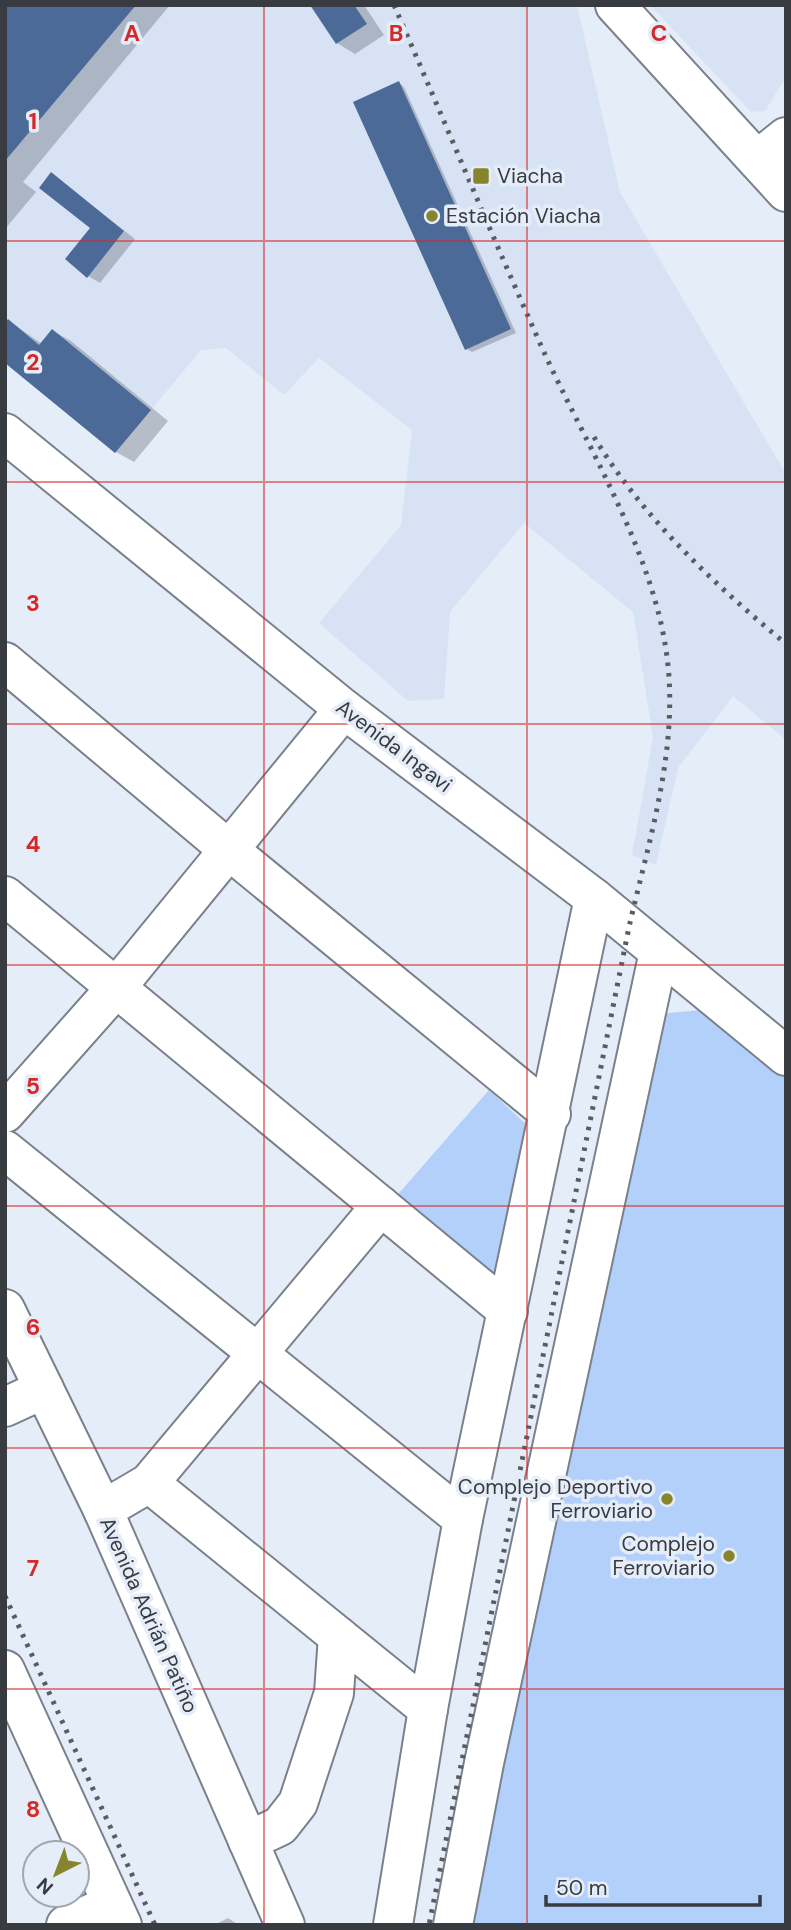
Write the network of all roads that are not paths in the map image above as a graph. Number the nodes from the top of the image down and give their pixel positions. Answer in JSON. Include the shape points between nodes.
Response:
{"nodes":[{"id":1,"x":615,"y":5,"type":"edge"},
{"id":2,"x":772,"y":148,"type":"edge"},
{"id":3,"x":786,"y":192,"type":"edge"},
{"id":4,"x":5,"y":433,"type":"edge"},
{"id":5,"x":5,"y":662,"type":"edge"},
{"id":6,"x":344,"y":709,"type":"junction"},
{"id":7,"x":229,"y":850,"type":"junction"},
{"id":8,"x":5,"y":896,"type":"edge"},
{"id":9,"x":594,"y":898,"type":"junction"},
{"id":10,"x":659,"y":952,"type":"junction"},
{"id":11,"x":115,"y":989,"type":"junction"},
{"id":12,"x":786,"y":1056,"type":"edge"},
{"id":13,"x":5,"y":1113,"type":"edge"},
{"id":14,"x":551,"y":1114,"type":"junction"},
{"id":15,"x":5,"y":1150,"type":"edge"},
{"id":16,"x":380,"y":1206,"type":"junction"},
{"id":17,"x":5,"y":1309,"type":"edge"},
{"id":18,"x":508,"y":1311,"type":"junction"},
{"id":19,"x":257,"y":1355,"type":"junction"},
{"id":20,"x":44,"y":1389,"type":"junction"},
{"id":21,"x":5,"y":1407,"type":"edge"},
{"id":22,"x":149,"y":1483,"type":"junction"},
{"id":23,"x":103,"y":1510,"type":"junction"},
{"id":24,"x":463,"y":1519,"type":"junction"},
{"id":25,"x":338,"y":1636,"type":"junction"},
{"id":26,"x":5,"y":1670,"type":"edge"},
{"id":27,"x":428,"y":1709,"type":"junction"},
{"id":28,"x":248,"y":1841,"type":"junction"},
{"id":29,"x":117,"y":1914,"type":"edge"},
{"id":30,"x":66,"y":1925,"type":"edge"},
{"id":31,"x":285,"y":1925,"type":"edge"},
{"id":32,"x":393,"y":1925,"type":"edge"},
{"id":33,"x":453,"y":1925,"type":"edge"}],
"edges":[{"from":1,"to":2,"type":"street"},
{"from":2,"to":3,"type":"street"},
{"from":4,"to":6,"type":"street","name":"Avenida Ingavi"},
{"from":5,"to":7,"type":"street"},
{"from":6,"to":7,"type":"street"},
{"from":6,"to":9,"type":"street","name":"Avenida Ingavi"},
{"from":7,"to":11,"type":"street"},
{"from":7,"to":14,"type":"street"},
{"from":8,"to":11,"type":"street"},
{"from":9,"to":10,"type":"street","name":"Avenida Ingavi"},
{"from":9,"to":14,"type":"street"},
{"from":10,"to":12,"type":"street","name":"Avenida Ingavi"},
{"from":10,"to":33,"type":"street"},
{"from":11,"to":13,"type":"street"},
{"from":11,"to":16,"type":"street"},
{"from":14,"to":18,"type":"street"},
{"from":15,"to":19,"type":"street"},
{"from":16,"to":18,"type":"street"},
{"from":16,"to":19,"type":"street"},
{"from":17,"to":20,"type":"street","name":"Avenida Adrián Patiño"},
{"from":18,"to":24,"type":"street"},
{"from":19,"to":22,"type":"street"},
{"from":19,"to":24,"type":"street"},
{"from":20,"to":21,"type":"street"},
{"from":20,"to":23,"type":"street","name":"Avenida Adrián Patiño"},
{"from":22,"to":23,"type":"street"},
{"from":22,"to":25,"type":"street"},
{"from":23,"to":28,"type":"street","name":"Avenida Adrián Patiño"},
{"from":24,"to":27,"type":"street"},
{"from":25,"to":27,"type":"street"},
{"from":25,"to":28,"type":"street","via":[[334,1693],[298,1803],[280,1826]]},
{"from":26,"to":29,"type":"street"},
{"from":27,"to":32,"type":"street"},
{"from":28,"to":31,"type":"street","name":"Avenida Adrián Patiño"},
{"from":29,"to":30,"type":"street"}]}
